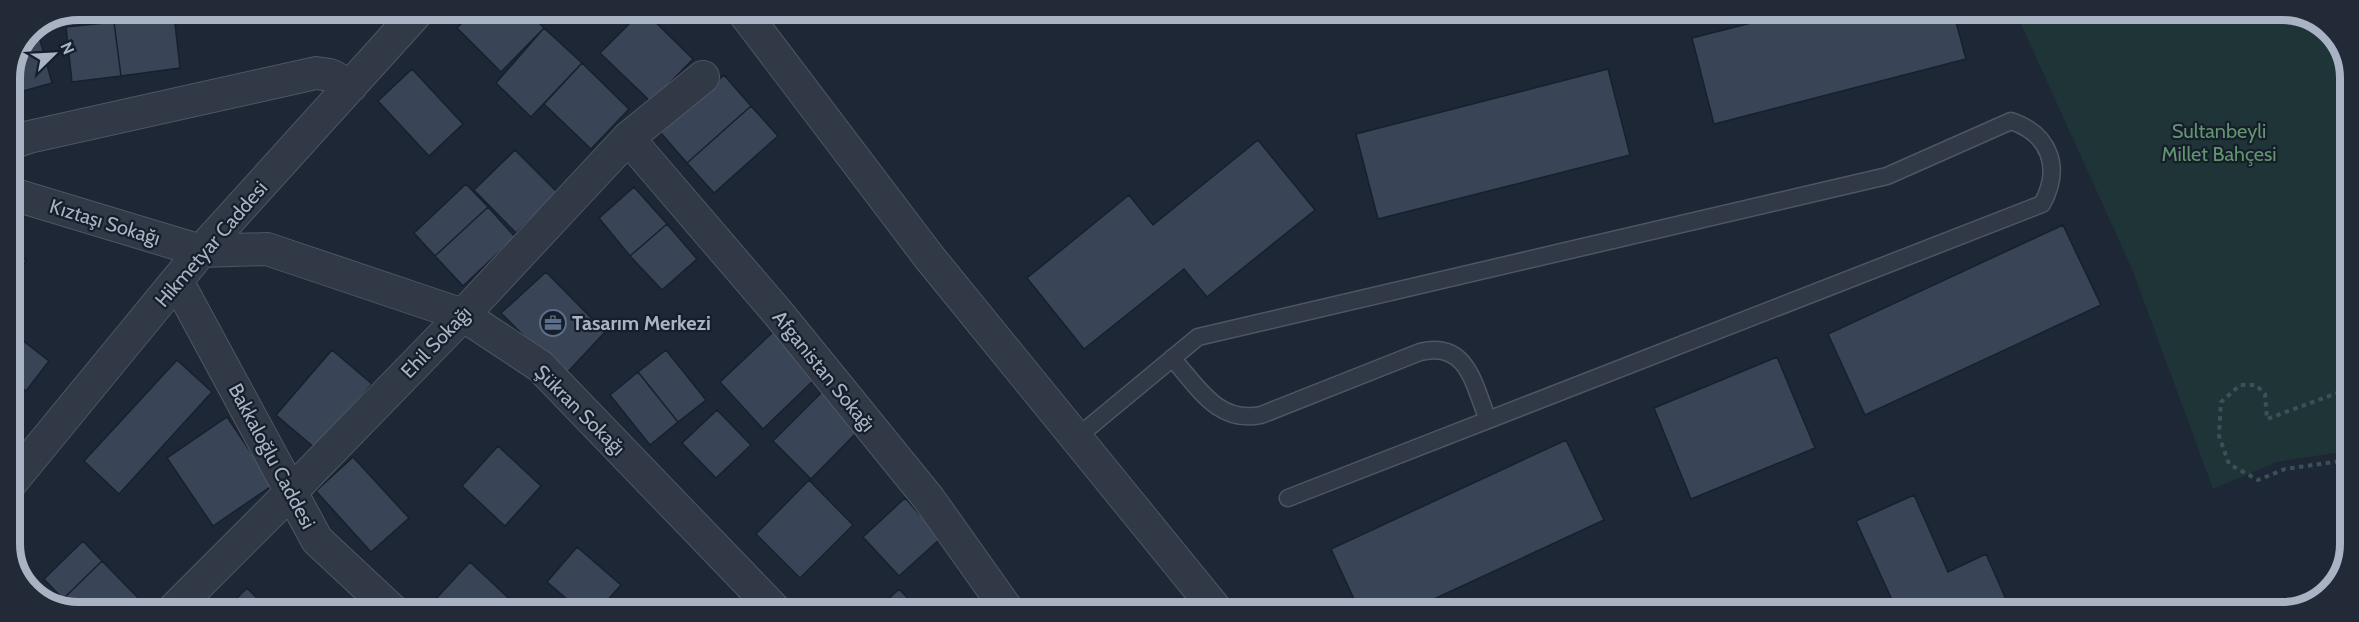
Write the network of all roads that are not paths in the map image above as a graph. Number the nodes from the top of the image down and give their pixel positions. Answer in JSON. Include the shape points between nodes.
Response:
{"nodes":[{"id":1,"x":410,"y":20,"type":"edge"},
{"id":2,"x":750,"y":20,"type":"edge"},
{"id":3,"x":703,"y":77,"type":"dead end"},
{"id":4,"x":351,"y":86,"type":"junction"},
{"id":5,"x":628,"y":138,"type":"junction"},
{"id":6,"x":20,"y":140,"type":"edge"},
{"id":7,"x":20,"y":196,"type":"edge"},
{"id":8,"x":201,"y":251,"type":"junction"},
{"id":9,"x":177,"y":281,"type":"junction"},
{"id":10,"x":463,"y":315,"type":"junction"},
{"id":11,"x":1172,"y":358,"type":"junction"},
{"id":12,"x":1488,"y":420,"type":"junction"},
{"id":13,"x":1077,"y":438,"type":"junction"},
{"id":14,"x":20,"y":472,"type":"edge"},
{"id":15,"x":291,"y":492,"type":"junction"},
{"id":16,"x":1288,"y":498,"type":"dead end"},
{"id":17,"x":181,"y":602,"type":"edge"},
{"id":18,"x":383,"y":602,"type":"edge"},
{"id":19,"x":767,"y":602,"type":"edge"},
{"id":20,"x":1002,"y":602,"type":"edge"},
{"id":21,"x":1210,"y":602,"type":"edge"}],
"edges":[{"from":1,"to":4,"type":"street","name":"Hikmetyar Caddesi"},
{"from":2,"to":13,"type":"street","via":[[929,257]]},
{"from":3,"to":5,"type":"street","name":"Ehil Sokağı"},
{"from":4,"to":6,"type":"street","via":[[316,73]]},
{"from":4,"to":8,"type":"street","name":"Hikmetyar Caddesi"},
{"from":5,"to":10,"type":"street","name":"Ehil Sokağı"},
{"from":5,"to":20,"type":"street","name":"Afganistan Sokağı","via":[[922,490]]},
{"from":7,"to":8,"type":"street","name":"Kıztaşı Sokağı"},
{"from":8,"to":9,"type":"street","name":"Hikmetyar Caddesi"},
{"from":8,"to":10,"type":"street","name":"Şükran Sokağı","via":[[267,249]]},
{"from":9,"to":14,"type":"street","name":"Hikmetyar Caddesi"},
{"from":9,"to":15,"type":"street","name":"Bakkaloğlu Caddesi"},
{"from":10,"to":15,"type":"street","name":"Ehil Sokağı"},
{"from":10,"to":19,"type":"street","name":"Şükran Sokağı","via":[[540,366]]},
{"from":11,"to":12,"type":"lane","via":[[1220,410],[1251,417],[1420,352],[1438,349],[1458,357],[1466,366]]},
{"from":11,"to":12,"type":"lane","via":[[1197,337],[1887,176],[2011,121],[2034,133],[2049,154],[2052,180],[2042,204]]},
{"from":11,"to":13,"type":"lane"},
{"from":12,"to":16,"type":"lane"},
{"from":13,"to":21,"type":"street"},
{"from":15,"to":17,"type":"street","name":"Ehil Sokağı"},
{"from":15,"to":18,"type":"street","name":"Bakkaloğlu Caddesi","via":[[317,540]]}]}
